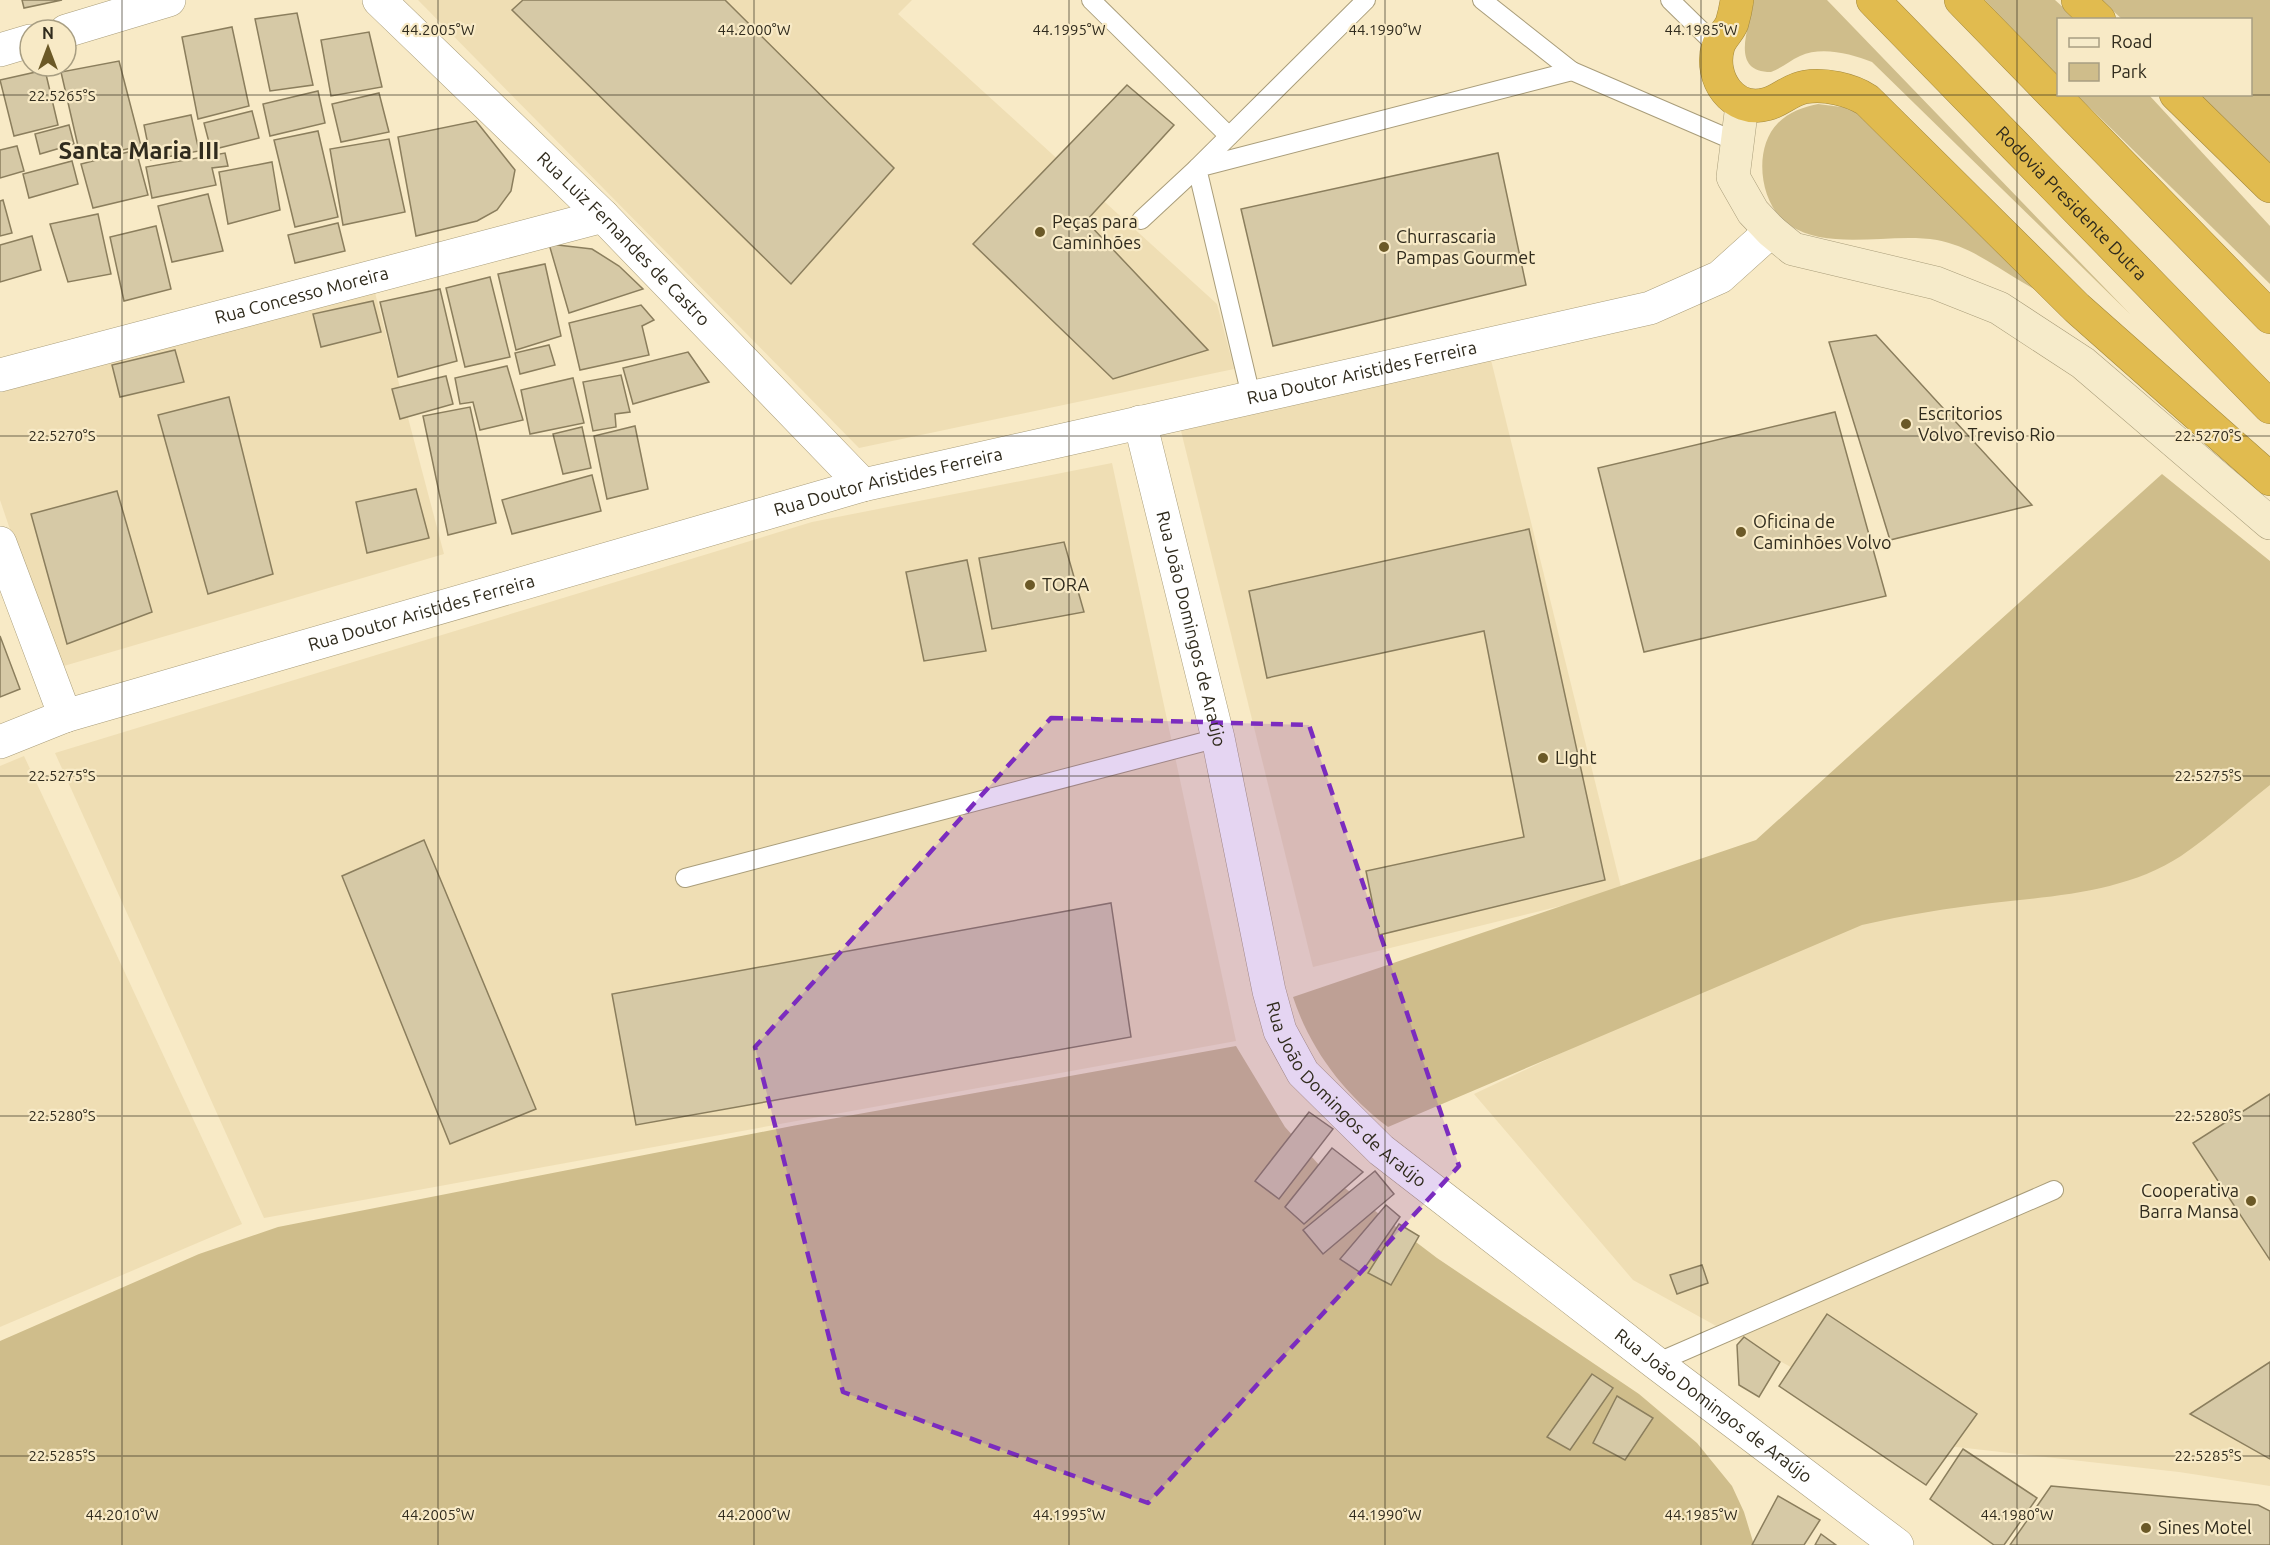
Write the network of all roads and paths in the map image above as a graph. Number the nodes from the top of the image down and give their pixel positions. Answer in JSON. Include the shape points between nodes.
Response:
{"nodes":[{"id":1,"x":169,"y":0,"type":"edge"},
{"id":2,"x":379,"y":0,"type":"edge"},
{"id":3,"x":1091,"y":0,"type":"edge"},
{"id":4,"x":1366,"y":0,"type":"edge"},
{"id":5,"x":1482,"y":0,"type":"edge"},
{"id":6,"x":1670,"y":0,"type":"edge"},
{"id":7,"x":1737,"y":0,"type":"edge"},
{"id":8,"x":1873,"y":0,"type":"edge"},
{"id":9,"x":1961,"y":0,"type":"edge"},
{"id":10,"x":2078,"y":0,"type":"edge"},
{"id":11,"x":2096,"y":18,"type":"edge"},
{"id":12,"x":78,"y":27,"type":"edge"},
{"id":13,"x":18,"y":45,"type":"edge"},
{"id":14,"x":1718,"y":46,"type":"junction"},
{"id":15,"x":0,"y":50,"type":"edge"},
{"id":16,"x":1572,"y":71,"type":"junction"},
{"id":17,"x":2178,"y":96,"type":"edge"},
{"id":18,"x":1742,"y":105,"type":"junction"},
{"id":19,"x":1229,"y":136,"type":"junction"},
{"id":20,"x":1737,"y":142,"type":"junction"},
{"id":21,"x":1197,"y":168,"type":"junction"},
{"id":22,"x":2270,"y":186,"type":"edge"},
{"id":23,"x":603,"y":216,"type":"junction"},
{"id":24,"x":1141,"y":220,"type":"dead end"},
{"id":25,"x":1771,"y":231,"type":"junction"},
{"id":26,"x":2270,"y":317,"type":"edge"},
{"id":27,"x":0,"y":375,"type":"edge"},
{"id":28,"x":1251,"y":396,"type":"junction"},
{"id":29,"x":2270,"y":407,"type":"edge"},
{"id":30,"x":1140,"y":422,"type":"junction"},
{"id":31,"x":2270,"y":479,"type":"edge"},
{"id":32,"x":863,"y":484,"type":"junction"},
{"id":33,"x":2270,"y":523,"type":"edge"},
{"id":34,"x":0,"y":543,"type":"edge"},
{"id":35,"x":66,"y":716,"type":"junction"},
{"id":36,"x":1218,"y":738,"type":"junction"},
{"id":37,"x":0,"y":742,"type":"edge"},
{"id":38,"x":685,"y":878,"type":"dead end"},
{"id":39,"x":2054,"y":1190,"type":"dead end"},
{"id":40,"x":1656,"y":1363,"type":"junction"},
{"id":41,"x":1898,"y":1545,"type":"edge"}],
"edges":[{"from":1,"to":12,"type":"street"},
{"from":2,"to":23,"type":"street","name":"Rua Luiz Fernandes de Castro"},
{"from":3,"to":19,"type":"lane"},
{"from":4,"to":19,"type":"lane"},
{"from":5,"to":16,"type":"lane"},
{"from":6,"to":14,"type":"lane"},
{"from":7,"to":14,"type":"highway","via":[[1732,23]]},
{"from":8,"to":29,"type":"highway","name":"Rodovia Presidente Dutra"},
{"from":9,"to":26,"type":"highway"},
{"from":10,"to":11,"type":"highway"},
{"from":13,"to":15,"type":"street"},
{"from":14,"to":18,"type":"highway","via":[[1721,85]]},
{"from":16,"to":20,"type":"lane"},
{"from":16,"to":21,"type":"lane"},
{"from":17,"to":22,"type":"highway"},
{"from":18,"to":20,"type":"main road"},
{"from":18,"to":31,"type":"highway","via":[[1765,105],[1802,87],[1845,90],[1867,100],[2076,308]]},
{"from":19,"to":21,"type":"lane"},
{"from":20,"to":25,"type":"main road","via":[[1733,177],[1753,212]]},
{"from":21,"to":24,"type":"lane"},
{"from":21,"to":28,"type":"lane"},
{"from":23,"to":27,"type":"street","name":"Rua Concesso Moreira"},
{"from":23,"to":32,"type":"street","name":"Rua Luiz Fernandes de Castro"},
{"from":25,"to":28,"type":"street","name":"Rua Doutor Aristides Ferreira","via":[[1720,277],[1650,308]]},
{"from":25,"to":33,"type":"main road","via":[[1793,249],[1936,283],[1999,308],[2083,363]]},
{"from":28,"to":30,"type":"street","name":"Rua Doutor Aristides Ferreira"},
{"from":30,"to":32,"type":"street","name":"Rua Doutor Aristides Ferreira"},
{"from":30,"to":36,"type":"street","name":"Rua João Domingos de Araújo"},
{"from":32,"to":35,"type":"street","name":"Rua Doutor Aristides Ferreira"},
{"from":34,"to":35,"type":"street"},
{"from":35,"to":37,"type":"street","name":"Rua Doutor Aristides Ferreira"},
{"from":36,"to":38,"type":"lane"},
{"from":36,"to":40,"type":"street","name":"Rua João Domingos de Araújo","via":[[1269,991],[1280,1031],[1303,1073],[1381,1150]]},
{"from":39,"to":40,"type":"lane"},
{"from":40,"to":41,"type":"street","name":"Rua João Domingos de Araújo"}]}
